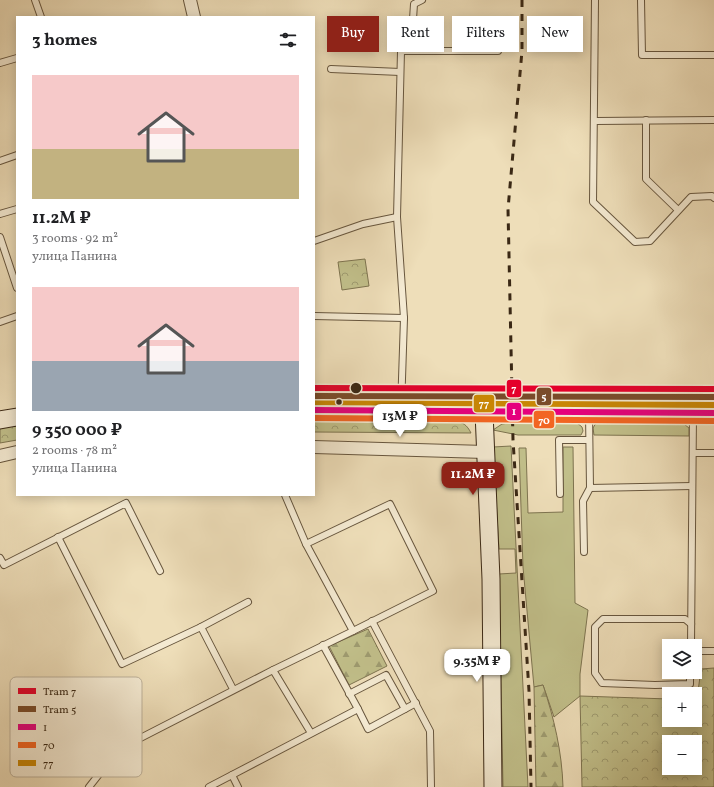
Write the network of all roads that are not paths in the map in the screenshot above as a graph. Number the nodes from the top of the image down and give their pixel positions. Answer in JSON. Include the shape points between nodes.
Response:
{"nodes":[{"id":1,"x":35,"y":0,"type":"edge"},
{"id":2,"x":190,"y":0,"type":"edge"},
{"id":3,"x":422,"y":0,"type":"edge"},
{"id":4,"x":595,"y":0,"type":"edge"},
{"id":5,"x":641,"y":0,"type":"edge"},
{"id":6,"x":41,"y":16,"type":"edge"},
{"id":7,"x":194,"y":16,"type":"edge"},
{"id":8,"x":413,"y":16,"type":"edge"},
{"id":9,"x":401,"y":52,"type":"edge"},
{"id":10,"x":714,"y":55,"type":"edge"},
{"id":11,"x":16,"y":58,"type":"edge"},
{"id":12,"x":0,"y":64,"type":"edge"},
{"id":13,"x":331,"y":69,"type":"dead end"},
{"id":14,"x":400,"y":72,"type":"junction"},
{"id":15,"x":646,"y":120,"type":"junction"},
{"id":16,"x":714,"y":120,"type":"edge"},
{"id":17,"x":595,"y":121,"type":"junction"},
{"id":18,"x":16,"y":155,"type":"edge"},
{"id":19,"x":0,"y":160,"type":"edge"},
{"id":20,"x":714,"y":198,"type":"edge"},
{"id":21,"x":16,"y":208,"type":"edge"},
{"id":22,"x":678,"y":210,"type":"junction"},
{"id":23,"x":0,"y":214,"type":"edge"},
{"id":24,"x":397,"y":217,"type":"junction"},
{"id":25,"x":0,"y":237,"type":"edge"},
{"id":26,"x":315,"y":241,"type":"edge"},
{"id":27,"x":16,"y":285,"type":"edge"},
{"id":28,"x":16,"y":316,"type":"edge"},
{"id":29,"x":315,"y":316,"type":"edge"},
{"id":30,"x":404,"y":318,"type":"junction"},
{"id":31,"x":0,"y":322,"type":"edge"},
{"id":32,"x":315,"y":410,"type":"edge"},
{"id":33,"x":401,"y":411,"type":"junction"},
{"id":34,"x":484,"y":412,"type":"junction"},
{"id":35,"x":714,"y":412,"type":"edge"},
{"id":36,"x":589,"y":413,"type":"junction"},
{"id":37,"x":693,"y":413,"type":"junction"},
{"id":38,"x":16,"y":417,"type":"edge"},
{"id":39,"x":0,"y":420,"type":"edge"},
{"id":40,"x":590,"y":440,"type":"junction"},
{"id":41,"x":315,"y":447,"type":"edge"},
{"id":42,"x":16,"y":452,"type":"edge"},
{"id":43,"x":485,"y":452,"type":"junction"},
{"id":44,"x":693,"y":453,"type":"junction"},
{"id":45,"x":714,"y":453,"type":"edge"},
{"id":46,"x":0,"y":456,"type":"edge"},
{"id":47,"x":692,"y":486,"type":"junction"},
{"id":48,"x":590,"y":488,"type":"junction"},
{"id":49,"x":560,"y":494,"type":"dead end"},
{"id":50,"x":285,"y":496,"type":"edge"},
{"id":51,"x":58,"y":537,"type":"junction"},
{"id":52,"x":306,"y":544,"type":"junction"},
{"id":53,"x":584,"y":552,"type":"dead end"},
{"id":54,"x":0,"y":558,"type":"edge"},
{"id":55,"x":160,"y":572,"type":"dead end"},
{"id":56,"x":248,"y":602,"type":"dead end"},
{"id":57,"x":372,"y":621,"type":"junction"},
{"id":58,"x":691,"y":624,"type":"junction"},
{"id":59,"x":201,"y":627,"type":"junction"},
{"id":60,"x":353,"y":631,"type":"junction"},
{"id":61,"x":691,"y":639,"type":"edge"},
{"id":62,"x":323,"y":645,"type":"junction"},
{"id":63,"x":702,"y":651,"type":"edge"},
{"id":64,"x":714,"y":651,"type":"edge"},
{"id":65,"x":274,"y":670,"type":"junction"},
{"id":66,"x":690,"y":679,"type":"edge"},
{"id":67,"x":233,"y":689,"type":"junction"},
{"id":68,"x":349,"y":694,"type":"junction"},
{"id":69,"x":416,"y":703,"type":"junction"},
{"id":70,"x":358,"y":709,"type":"junction"},
{"id":71,"x":405,"y":709,"type":"junction"},
{"id":72,"x":311,"y":733,"type":"junction"},
{"id":73,"x":142,"y":737,"type":"edge"},
{"id":74,"x":232,"y":775,"type":"junction"},
{"id":75,"x":97,"y":777,"type":"edge"},
{"id":76,"x":89,"y":787,"type":"edge"},
{"id":77,"x":209,"y":787,"type":"edge"},
{"id":78,"x":238,"y":787,"type":"edge"},
{"id":79,"x":431,"y":787,"type":"edge"},
{"id":80,"x":493,"y":787,"type":"edge"}],
"edges":[{"from":1,"to":6,"type":"lane"},
{"from":2,"to":7,"type":"street"},
{"from":3,"to":8,"type":"lane","via":[[414,4]]},
{"from":4,"to":17,"type":"lane"},
{"from":5,"to":10,"type":"lane","via":[[642,55]]},
{"from":9,"to":14,"type":"lane"},
{"from":11,"to":12,"type":"lane"},
{"from":13,"to":14,"type":"lane"},
{"from":14,"to":24,"type":"lane"},
{"from":15,"to":16,"type":"lane"},
{"from":15,"to":17,"type":"lane"},
{"from":15,"to":22,"type":"lane","via":[[646,179]]},
{"from":17,"to":22,"type":"lane","via":[[593,202],[635,242],[650,241]]},
{"from":18,"to":19,"type":"lane"},
{"from":20,"to":22,"type":"lane","via":[[691,197]]},
{"from":21,"to":23,"type":"lane"},
{"from":24,"to":26,"type":"lane","via":[[363,224]]},
{"from":24,"to":30,"type":"lane"},
{"from":25,"to":27,"type":"lane"},
{"from":28,"to":31,"type":"lane"},
{"from":29,"to":30,"type":"lane"},
{"from":30,"to":33,"type":"lane"},
{"from":32,"to":33,"type":"street"},
{"from":33,"to":34,"type":"street"},
{"from":34,"to":36,"type":"street"},
{"from":34,"to":43,"type":"street"},
{"from":35,"to":37,"type":"street"},
{"from":36,"to":37,"type":"street"},
{"from":36,"to":40,"type":"lane"},
{"from":37,"to":44,"type":"lane"},
{"from":38,"to":39,"type":"street"},
{"from":40,"to":48,"type":"lane"},
{"from":40,"to":49,"type":"lane","via":[[559,440]]},
{"from":41,"to":43,"type":"street"},
{"from":42,"to":46,"type":"street"},
{"from":43,"to":80,"type":"street","via":[[491,579]]},
{"from":44,"to":45,"type":"lane"},
{"from":44,"to":47,"type":"lane"},
{"from":47,"to":48,"type":"lane"},
{"from":47,"to":58,"type":"lane"},
{"from":48,"to":53,"type":"lane","via":[[582,501]]},
{"from":50,"to":52,"type":"lane"},
{"from":51,"to":54,"type":"lane","via":[[4,565]]},
{"from":51,"to":55,"type":"lane","via":[[126,503]]},
{"from":51,"to":59,"type":"lane","via":[[122,664]]},
{"from":52,"to":57,"type":"lane","via":[[390,504],[433,591]]},
{"from":52,"to":60,"type":"lane"},
{"from":56,"to":59,"type":"lane"},
{"from":57,"to":60,"type":"lane"},
{"from":57,"to":69,"type":"lane"},
{"from":58,"to":61,"type":"lane"},
{"from":58,"to":66,"type":"lane","via":[[685,619],[603,619],[595,627],[595,673],[602,683],[690,684]]},
{"from":59,"to":67,"type":"lane"},
{"from":60,"to":62,"type":"lane"},
{"from":62,"to":65,"type":"lane"},
{"from":62,"to":68,"type":"lane"},
{"from":63,"to":64,"type":"lane"},
{"from":65,"to":67,"type":"lane"},
{"from":65,"to":72,"type":"lane"},
{"from":67,"to":73,"type":"lane"},
{"from":68,"to":70,"type":"lane"},
{"from":68,"to":71,"type":"lane","via":[[386,675]]},
{"from":69,"to":71,"type":"lane"},
{"from":69,"to":79,"type":"lane","via":[[430,730]]},
{"from":70,"to":71,"type":"lane","via":[[368,728]]},
{"from":70,"to":72,"type":"lane"},
{"from":72,"to":74,"type":"lane"},
{"from":74,"to":77,"type":"lane"},
{"from":74,"to":78,"type":"lane"},
{"from":75,"to":76,"type":"lane"}]}
